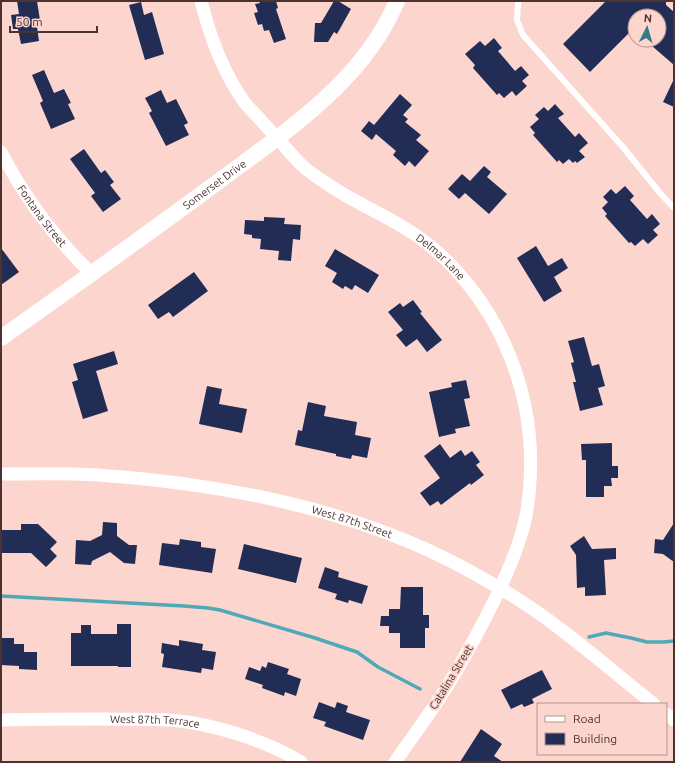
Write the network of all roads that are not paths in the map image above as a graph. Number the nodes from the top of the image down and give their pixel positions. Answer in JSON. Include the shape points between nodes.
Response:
{"nodes":[{"id":1,"x":201,"y":1,"type":"edge"},
{"id":2,"x":397,"y":1,"type":"edge"},
{"id":3,"x":519,"y":1,"type":"edge"},
{"id":4,"x":277,"y":138,"type":"junction"},
{"id":5,"x":1,"y":152,"type":"edge"},
{"id":6,"x":674,"y":208,"type":"edge"},
{"id":7,"x":91,"y":273,"type":"junction"},
{"id":8,"x":1,"y":338,"type":"edge"},
{"id":9,"x":1,"y":474,"type":"edge"},
{"id":10,"x":500,"y":589,"type":"junction"},
{"id":11,"x":653,"y":703,"type":"edge"},
{"id":12,"x":1,"y":720,"type":"edge"},
{"id":13,"x":301,"y":762,"type":"edge"},
{"id":14,"x":395,"y":762,"type":"edge"}],
"edges":[{"from":1,"to":4,"type":"street","name":"Delmar Lane","via":[[209,30],[231,81],[245,104]]},
{"from":2,"to":4,"type":"street","name":"Somerset Drive","via":[[382,31],[345,79]]},
{"from":3,"to":6,"type":"lane","via":[[517,20],[522,35]]},
{"from":4,"to":7,"type":"street","name":"Somerset Drive"},
{"from":4,"to":10,"type":"street","name":"Delmar Lane","via":[[305,168],[347,196],[402,226],[444,258],[486,308],[502,337],[521,386],[528,418],[531,456],[526,516],[517,549]]},
{"from":5,"to":7,"type":"street","name":"Fontana Street","via":[[27,197],[59,239]]},
{"from":7,"to":8,"type":"street","name":"Somerset Drive"},
{"from":9,"to":10,"type":"street","name":"West 87th Street","via":[[96,475],[145,479],[239,493],[296,505],[394,536],[474,573]]},
{"from":10,"to":11,"type":"street","name":"West 87th Street","via":[[558,627]]},
{"from":10,"to":14,"type":"street","name":"Catalina Street","via":[[443,694]]},
{"from":12,"to":13,"type":"street","name":"West 87th Terrace","via":[[172,720],[246,737]]}]}
